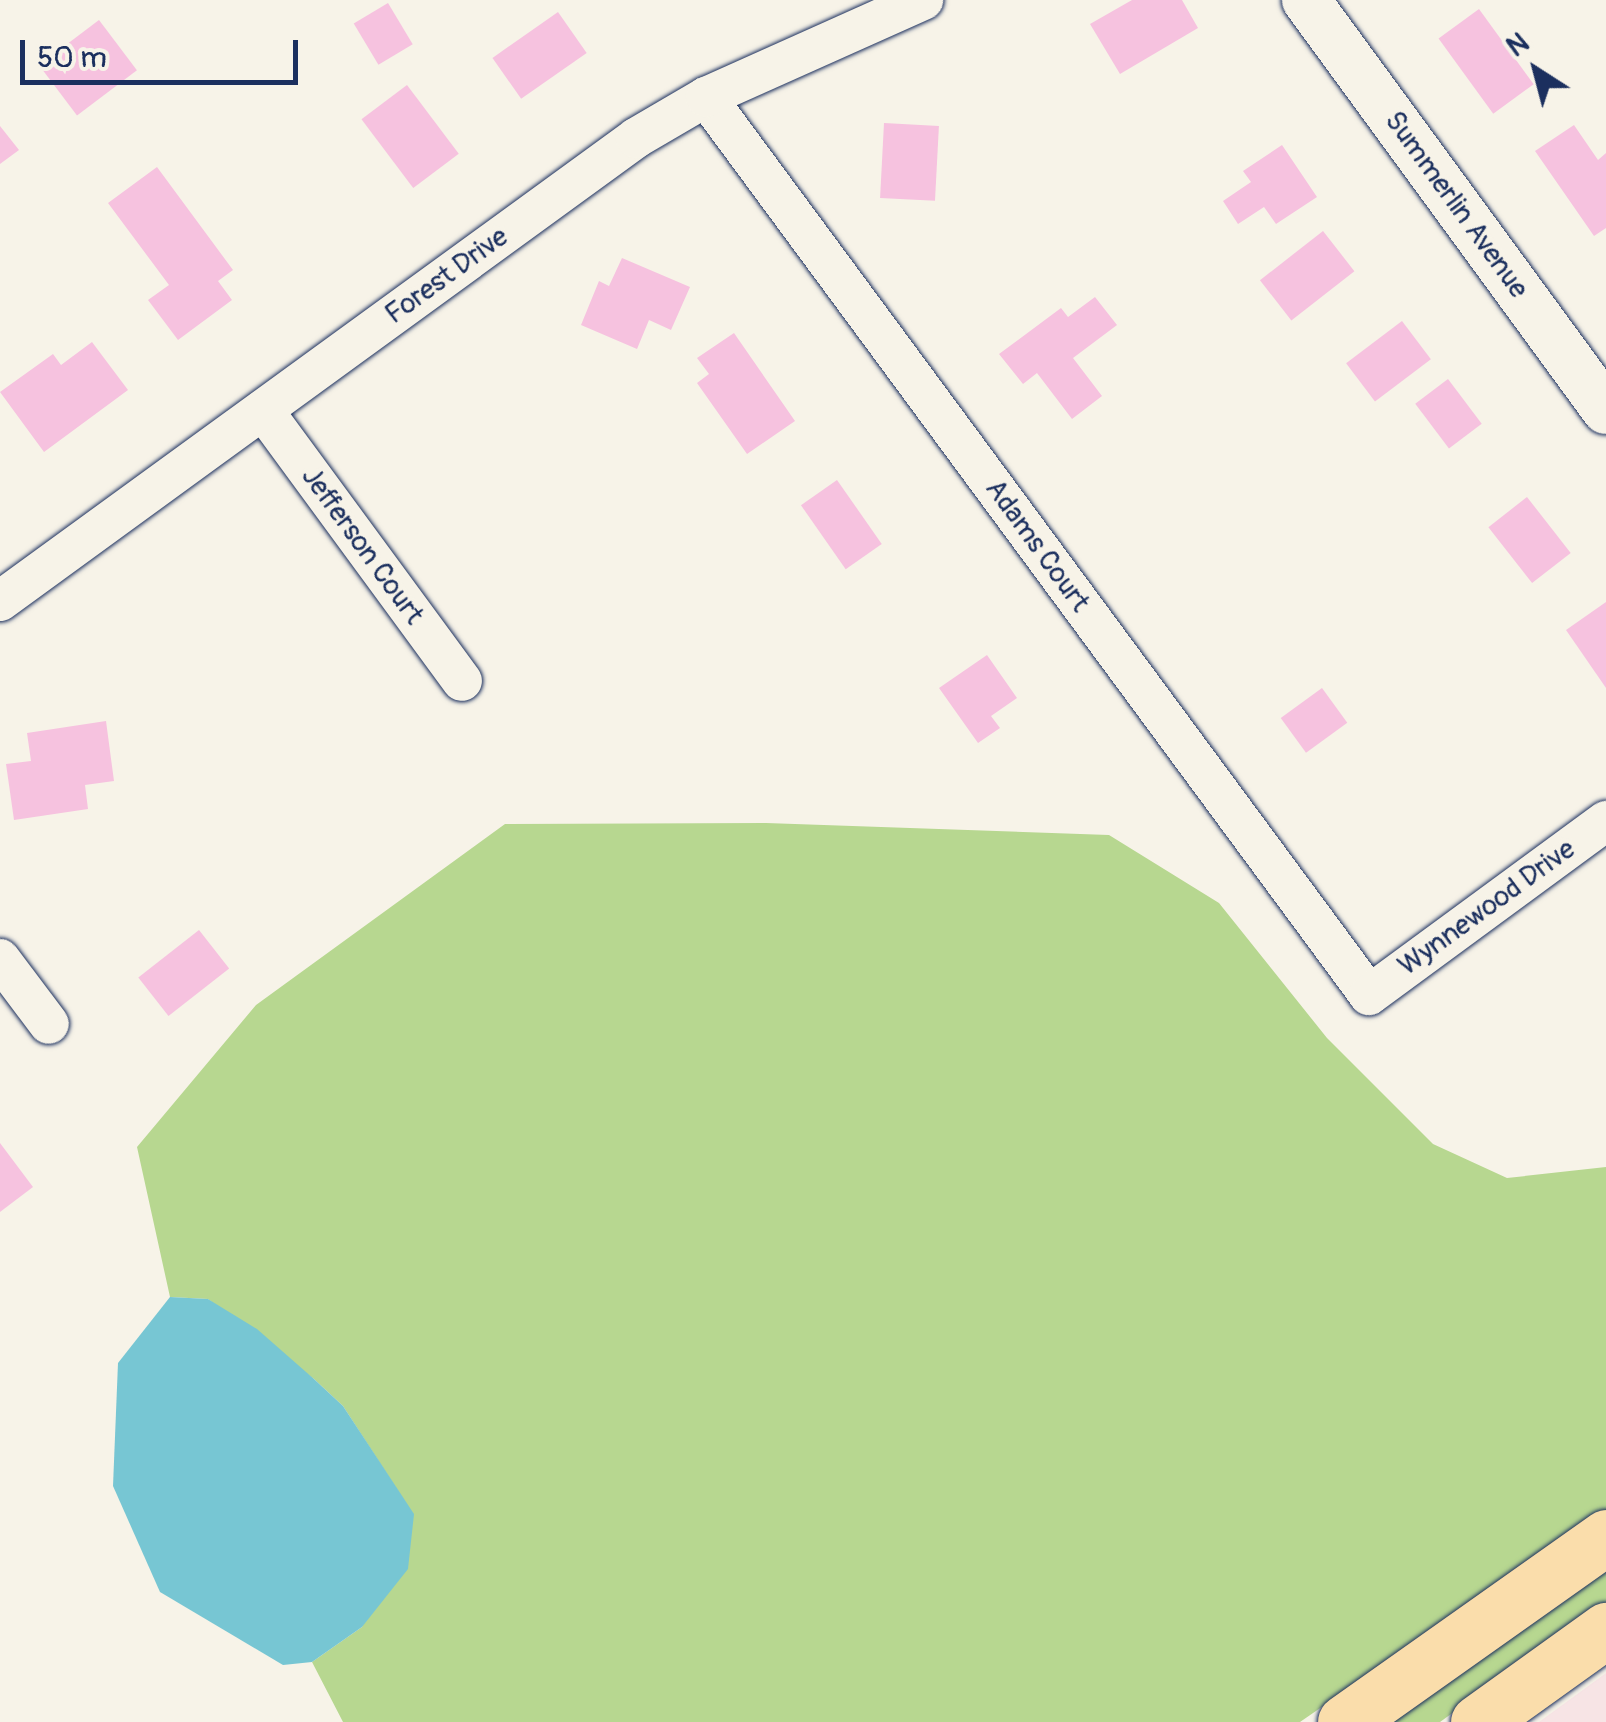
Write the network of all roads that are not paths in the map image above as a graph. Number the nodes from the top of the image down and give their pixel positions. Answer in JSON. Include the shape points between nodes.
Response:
{"nodes":[{"id":1,"x":923,"y":0,"type":"edge"},
{"id":2,"x":1306,"y":0,"type":"edge"},
{"id":3,"x":706,"y":97,"type":"junction"},
{"id":4,"x":263,"y":410,"type":"junction"},
{"id":5,"x":1606,"y":410,"type":"edge"},
{"id":6,"x":0,"y":601,"type":"edge"},
{"id":7,"x":462,"y":681,"type":"dead end"},
{"id":8,"x":1606,"y":822,"type":"edge"},
{"id":9,"x":0,"y":958,"type":"edge"},
{"id":10,"x":1368,"y":995,"type":"joint"},
{"id":11,"x":49,"y":1024,"type":"dead end"},
{"id":12,"x":1606,"y":1537,"type":"edge"},
{"id":13,"x":1606,"y":1630,"type":"edge"},
{"id":14,"x":1345,"y":1722,"type":"edge"},
{"id":15,"x":1478,"y":1722,"type":"edge"}],
"edges":[{"from":1,"to":3,"type":"street","name":"Forest Drive"},
{"from":2,"to":5,"type":"street","name":"Summerlin Avenue"},
{"from":3,"to":4,"type":"street","name":"Forest Drive","via":[[636,138]]},
{"from":3,"to":10,"type":"street","name":"Adams Court"},
{"from":4,"to":6,"type":"street","name":"Forest Drive"},
{"from":4,"to":7,"type":"street","name":"Jefferson Court"},
{"from":8,"to":10,"type":"street","name":"Wynnewood Drive"},
{"from":9,"to":11,"type":"street"},
{"from":12,"to":14,"type":"main road"},
{"from":13,"to":15,"type":"main road"}]}
